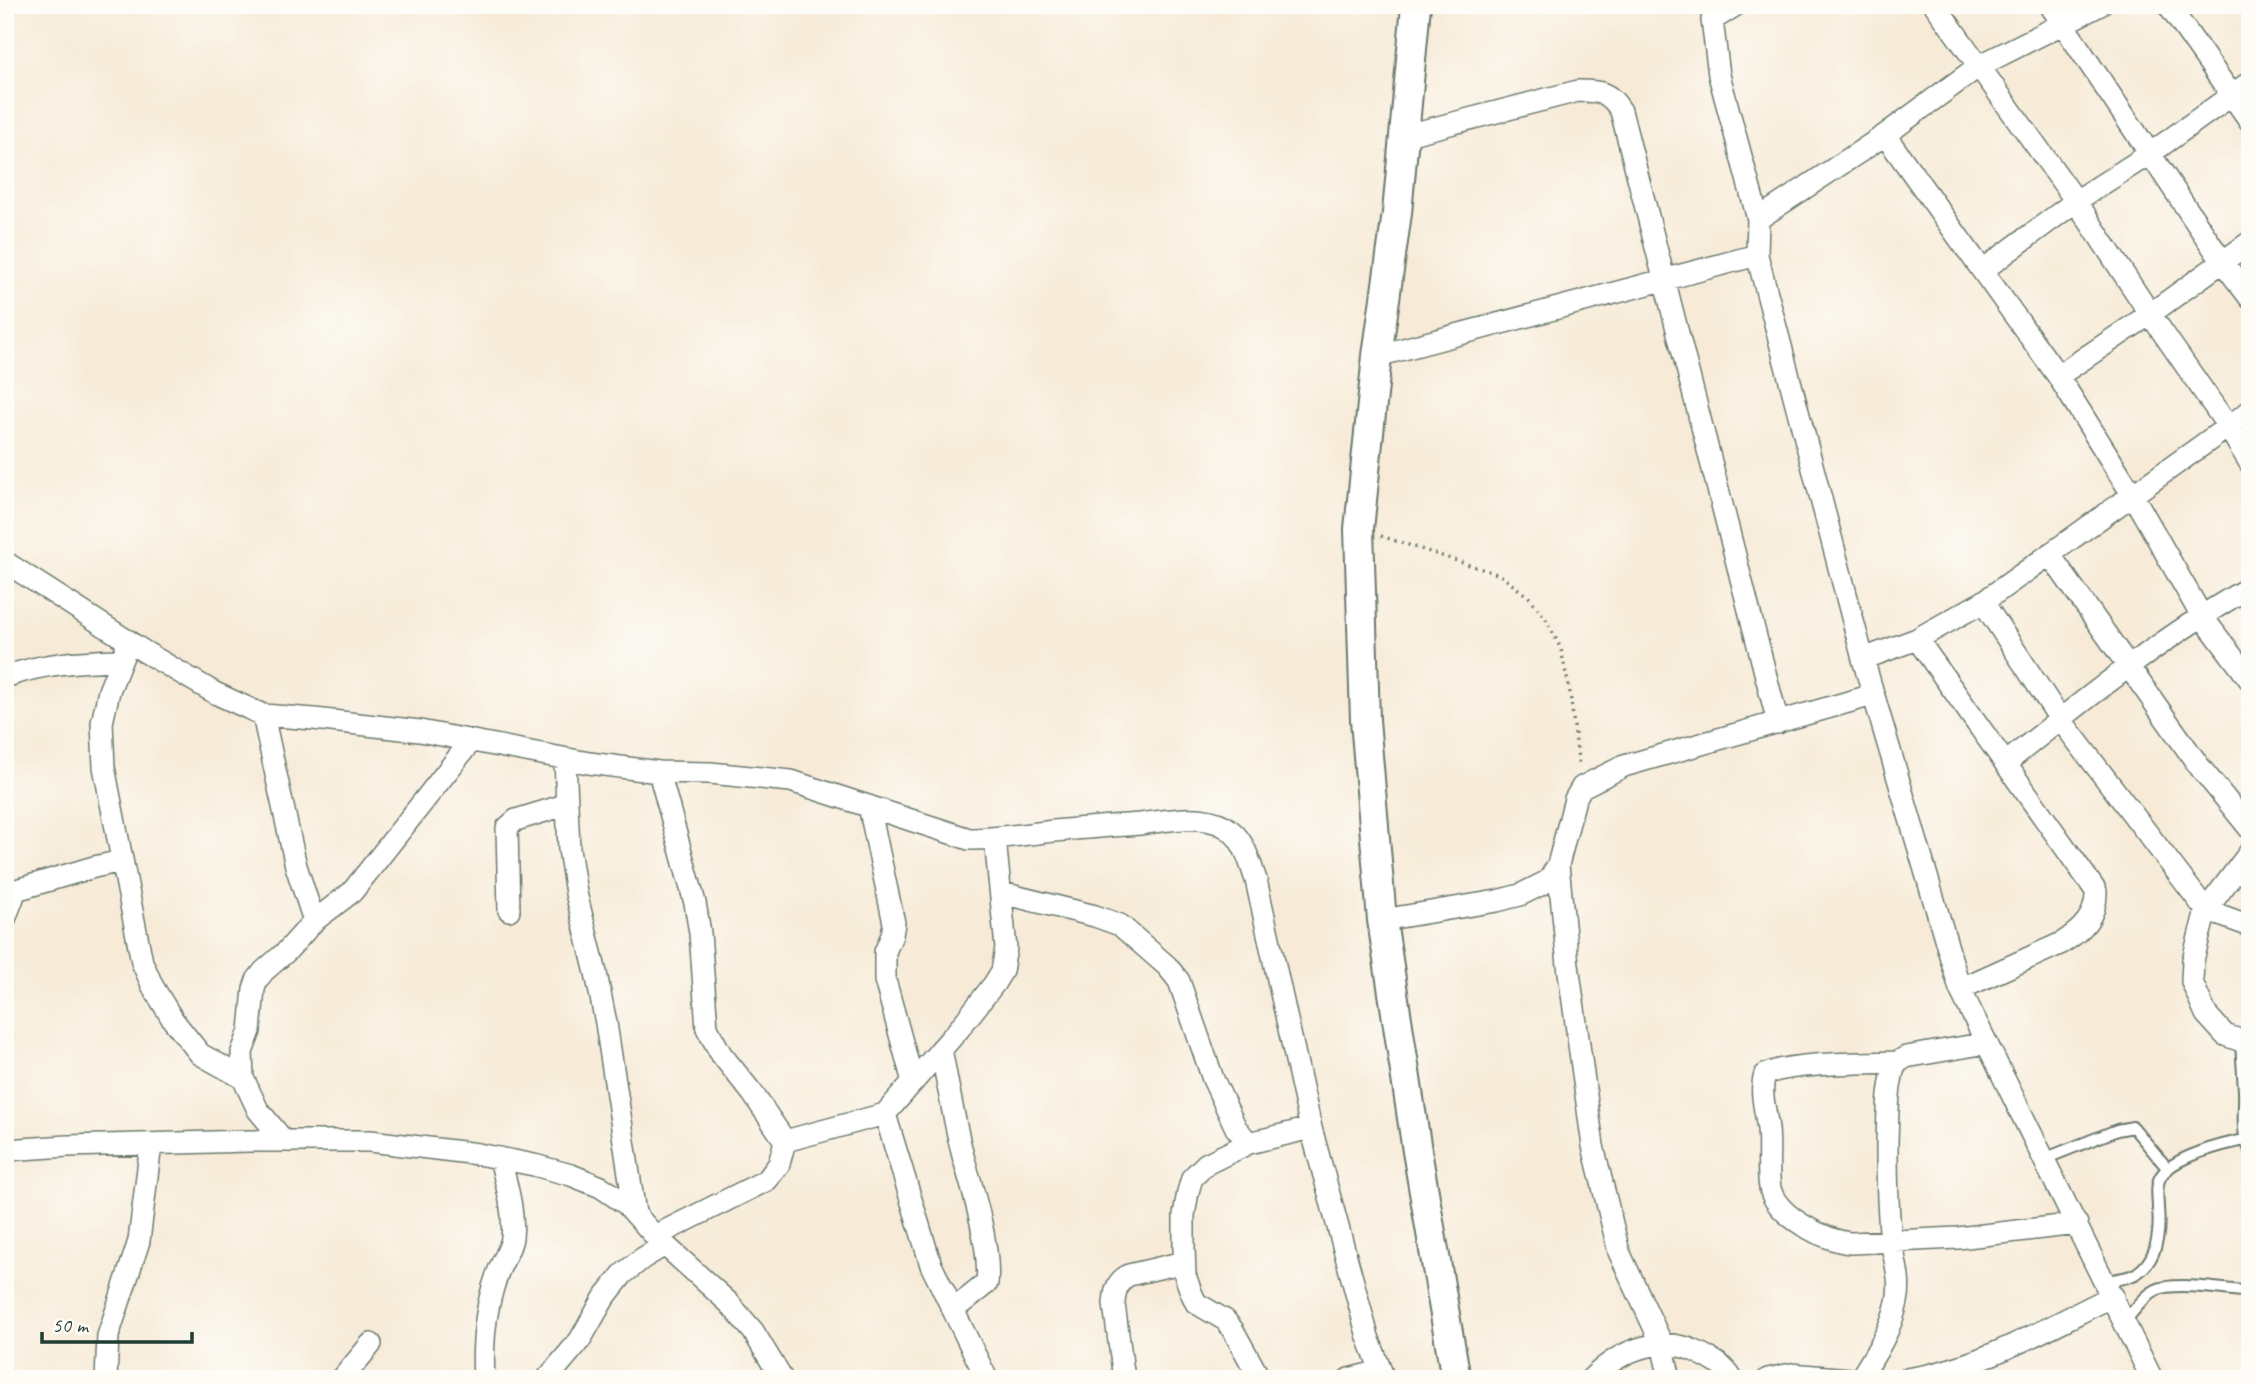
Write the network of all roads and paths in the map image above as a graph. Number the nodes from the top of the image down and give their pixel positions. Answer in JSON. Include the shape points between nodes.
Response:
{"nodes":[{"id":1,"x":1416,"y":5,"type":"edge"},
{"id":2,"x":1736,"y":5,"type":"edge"},
{"id":3,"x":1935,"y":5,"type":"edge"},
{"id":4,"x":2050,"y":5,"type":"edge"},
{"id":5,"x":2100,"y":5,"type":"edge"},
{"id":6,"x":2168,"y":5,"type":"edge"},
{"id":7,"x":1710,"y":13,"type":"edge"},
{"id":8,"x":2063,"y":25,"type":"junction"},
{"id":9,"x":1979,"y":66,"type":"junction"},
{"id":10,"x":2250,"y":82,"type":"edge"},
{"id":11,"x":2231,"y":95,"type":"junction"},
{"id":12,"x":2250,"y":121,"type":"edge"},
{"id":13,"x":1885,"y":135,"type":"junction"},
{"id":14,"x":1403,"y":136,"type":"junction"},
{"id":15,"x":2151,"y":153,"type":"junction"},
{"id":16,"x":2076,"y":201,"type":"junction"},
{"id":17,"x":1758,"y":219,"type":"junction"},
{"id":18,"x":2250,"y":242,"type":"edge"},
{"id":19,"x":1757,"y":255,"type":"junction"},
{"id":20,"x":2222,"y":261,"type":"junction"},
{"id":21,"x":1983,"y":270,"type":"junction"},
{"id":22,"x":1663,"y":278,"type":"junction"},
{"id":23,"x":2250,"y":298,"type":"edge"},
{"id":24,"x":2150,"y":314,"type":"junction"},
{"id":25,"x":1377,"y":356,"type":"junction"},
{"id":26,"x":2058,"y":376,"type":"junction"},
{"id":27,"x":2250,"y":411,"type":"edge"},
{"id":28,"x":2227,"y":425,"type":"junction"},
{"id":29,"x":2250,"y":463,"type":"edge"},
{"id":30,"x":2132,"y":494,"type":"junction"},
{"id":31,"x":1359,"y":529,"type":"junction"},
{"id":32,"x":2050,"y":555,"type":"junction"},
{"id":33,"x":5,"y":562,"type":"edge"},
{"id":34,"x":2250,"y":587,"type":"edge"},
{"id":35,"x":1983,"y":601,"type":"junction"},
{"id":36,"x":2201,"y":615,"type":"junction"},
{"id":37,"x":1917,"y":639,"type":"junction"},
{"id":38,"x":125,"y":651,"type":"junction"},
{"id":39,"x":1863,"y":659,"type":"junction"},
{"id":40,"x":2131,"y":667,"type":"junction"},
{"id":41,"x":5,"y":677,"type":"edge"},
{"id":42,"x":2250,"y":680,"type":"edge"},
{"id":43,"x":1873,"y":695,"type":"junction"},
{"id":44,"x":263,"y":715,"type":"junction"},
{"id":45,"x":2060,"y":719,"type":"junction"},
{"id":46,"x":1778,"y":723,"type":"junction"},
{"id":47,"x":471,"y":741,"type":"junction"},
{"id":48,"x":565,"y":759,"type":"junction"},
{"id":49,"x":2006,"y":763,"type":"junction"},
{"id":50,"x":659,"y":772,"type":"junction"},
{"id":51,"x":1582,"y":787,"type":"junction"},
{"id":52,"x":565,"y":805,"type":"junction"},
{"id":53,"x":869,"y":806,"type":"junction"},
{"id":54,"x":2250,"y":829,"type":"edge"},
{"id":55,"x":995,"y":839,"type":"junction"},
{"id":56,"x":2250,"y":852,"type":"edge"},
{"id":57,"x":122,"y":861,"type":"junction"},
{"id":58,"x":1558,"y":865,"type":"junction"},
{"id":59,"x":1002,"y":893,"type":"junction"},
{"id":60,"x":509,"y":910,"type":"dead end"},
{"id":61,"x":2206,"y":910,"type":"junction"},
{"id":62,"x":5,"y":919,"type":"edge"},
{"id":63,"x":1382,"y":919,"type":"junction"},
{"id":64,"x":314,"y":921,"type":"junction"},
{"id":65,"x":2250,"y":926,"type":"edge"},
{"id":66,"x":1960,"y":989,"type":"junction"},
{"id":67,"x":2245,"y":1042,"type":"edge"},
{"id":68,"x":1986,"y":1043,"type":"junction"},
{"id":69,"x":941,"y":1049,"type":"junction"},
{"id":70,"x":1898,"y":1062,"type":"junction"},
{"id":71,"x":243,"y":1078,"type":"junction"},
{"id":72,"x":913,"y":1082,"type":"junction"},
{"id":73,"x":885,"y":1114,"type":"junction"},
{"id":74,"x":1311,"y":1128,"type":"junction"},
{"id":75,"x":284,"y":1141,"type":"junction"},
{"id":76,"x":785,"y":1141,"type":"junction"},
{"id":77,"x":1249,"y":1143,"type":"junction"},
{"id":78,"x":151,"y":1144,"type":"junction"},
{"id":79,"x":2247,"y":1145,"type":"edge"},
{"id":80,"x":5,"y":1150,"type":"edge"},
{"id":81,"x":500,"y":1158,"type":"junction"},
{"id":82,"x":2044,"y":1159,"type":"junction"},
{"id":83,"x":2168,"y":1169,"type":"junction"},
{"id":84,"x":635,"y":1213,"type":"junction"},
{"id":85,"x":2077,"y":1224,"type":"junction"},
{"id":86,"x":1891,"y":1240,"type":"junction"},
{"id":87,"x":660,"y":1241,"type":"junction"},
{"id":88,"x":1184,"y":1262,"type":"junction"},
{"id":89,"x":2109,"y":1289,"type":"junction"},
{"id":90,"x":2250,"y":1292,"type":"edge"},
{"id":91,"x":953,"y":1310,"type":"junction"},
{"id":92,"x":2125,"y":1321,"type":"junction"},
{"id":93,"x":1662,"y":1344,"type":"junction"},
{"id":94,"x":371,"y":1345,"type":"dead end"},
{"id":95,"x":1382,"y":1375,"type":"edge"},
{"id":96,"x":106,"y":1379,"type":"edge"},
{"id":97,"x":342,"y":1379,"type":"edge"},
{"id":98,"x":484,"y":1379,"type":"edge"},
{"id":99,"x":547,"y":1379,"type":"edge"},
{"id":100,"x":782,"y":1379,"type":"edge"},
{"id":101,"x":988,"y":1379,"type":"edge"},
{"id":102,"x":1124,"y":1379,"type":"edge"},
{"id":103,"x":1261,"y":1379,"type":"edge"},
{"id":104,"x":1349,"y":1379,"type":"edge"},
{"id":105,"x":1457,"y":1379,"type":"edge"},
{"id":106,"x":1591,"y":1379,"type":"edge"},
{"id":107,"x":1670,"y":1379,"type":"edge"},
{"id":108,"x":1732,"y":1379,"type":"edge"},
{"id":109,"x":1768,"y":1379,"type":"edge"},
{"id":110,"x":1849,"y":1379,"type":"edge"},
{"id":111,"x":1860,"y":1379,"type":"edge"},
{"id":112,"x":1907,"y":1379,"type":"edge"},
{"id":113,"x":2152,"y":1379,"type":"edge"}],
"edges":[{"from":1,"to":14,"type":"street"},
{"from":2,"to":7,"type":"street"},
{"from":3,"to":9,"type":"street"},
{"from":4,"to":8,"type":"street"},
{"from":5,"to":8,"type":"street"},
{"from":6,"to":11,"type":"street"},
{"from":7,"to":17,"type":"street","via":[[1719,75]]},
{"from":8,"to":9,"type":"street"},
{"from":8,"to":15,"type":"street"},
{"from":9,"to":13,"type":"street"},
{"from":9,"to":16,"type":"street"},
{"from":10,"to":11,"type":"street"},
{"from":11,"to":12,"type":"street"},
{"from":11,"to":15,"type":"street"},
{"from":13,"to":17,"type":"street"},
{"from":13,"to":21,"type":"street"},
{"from":14,"to":22,"type":"street","via":[[1578,91],[1606,94],[1621,111]]},
{"from":14,"to":25,"type":"street"},
{"from":15,"to":16,"type":"street"},
{"from":15,"to":20,"type":"street"},
{"from":16,"to":21,"type":"street"},
{"from":16,"to":24,"type":"street"},
{"from":17,"to":19,"type":"street"},
{"from":18,"to":20,"type":"street"},
{"from":19,"to":22,"type":"street"},
{"from":19,"to":39,"type":"street"},
{"from":20,"to":23,"type":"street"},
{"from":20,"to":24,"type":"street"},
{"from":21,"to":26,"type":"street"},
{"from":22,"to":25,"type":"street"},
{"from":22,"to":46,"type":"street"},
{"from":24,"to":26,"type":"street"},
{"from":24,"to":28,"type":"street"},
{"from":25,"to":31,"type":"street"},
{"from":26,"to":30,"type":"street"},
{"from":27,"to":28,"type":"street"},
{"from":28,"to":29,"type":"street"},
{"from":28,"to":30,"type":"street"},
{"from":30,"to":32,"type":"street"},
{"from":30,"to":36,"type":"street"},
{"from":31,"to":51,"type":"path","via":[[1500,575],[1530,598],[1561,649]]},
{"from":31,"to":63,"type":"street","via":[[1365,720]]},
{"from":32,"to":35,"type":"street"},
{"from":32,"to":40,"type":"street"},
{"from":33,"to":38,"type":"street"},
{"from":34,"to":36,"type":"street"},
{"from":35,"to":37,"type":"street"},
{"from":35,"to":45,"type":"street"},
{"from":36,"to":40,"type":"street"},
{"from":36,"to":42,"type":"street"},
{"from":37,"to":39,"type":"street"},
{"from":37,"to":49,"type":"street"},
{"from":38,"to":41,"type":"street","via":[[30,668]]},
{"from":38,"to":44,"type":"street"},
{"from":38,"to":57,"type":"street","via":[[102,723],[104,767]]},
{"from":39,"to":43,"type":"street"},
{"from":40,"to":45,"type":"street"},
{"from":40,"to":54,"type":"street","via":[[2199,766]]},
{"from":43,"to":46,"type":"street"},
{"from":43,"to":66,"type":"street"},
{"from":44,"to":47,"type":"street"},
{"from":44,"to":64,"type":"street","via":[[296,866]]},
{"from":45,"to":49,"type":"street"},
{"from":45,"to":61,"type":"street"},
{"from":46,"to":51,"type":"street","via":[[1624,766]]},
{"from":47,"to":48,"type":"street"},
{"from":47,"to":64,"type":"street","via":[[352,892]]},
{"from":48,"to":50,"type":"street"},
{"from":48,"to":52,"type":"street"},
{"from":49,"to":66,"type":"street","via":[[2085,873],[2096,891],[2096,903],[2093,914],[2062,943]]},
{"from":50,"to":53,"type":"street","via":[[791,781]]},
{"from":50,"to":76,"type":"street","via":[[695,903],[707,1028]]},
{"from":51,"to":58,"type":"street"},
{"from":52,"to":60,"type":"street","via":[[516,820],[507,828]]},
{"from":52,"to":84,"type":"street","via":[[576,894],[606,1023]]},
{"from":53,"to":55,"type":"street","via":[[957,836]]},
{"from":53,"to":72,"type":"street","via":[[894,923],[885,952],[885,980]]},
{"from":55,"to":59,"type":"street"},
{"from":55,"to":74,"type":"street","via":[[1183,820],[1206,820],[1235,833],[1256,880]]},
{"from":56,"to":61,"type":"street"},
{"from":57,"to":62,"type":"street","via":[[16,890]]},
{"from":57,"to":71,"type":"street","via":[[142,962],[153,987],[200,1054]]},
{"from":58,"to":63,"type":"street","via":[[1548,881],[1520,895]]},
{"from":58,"to":93,"type":"street","via":[[1593,1146],[1619,1252]]},
{"from":59,"to":69,"type":"street","via":[[1006,948],[1002,971]]},
{"from":59,"to":77,"type":"street","via":[[1120,925],[1167,966],[1179,981],[1213,1079]]},
{"from":61,"to":65,"type":"street"},
{"from":61,"to":67,"type":"street","via":[[2192,982],[2206,1014],[2225,1035]]},
{"from":63,"to":105,"type":"street"},
{"from":64,"to":71,"type":"street","via":[[257,981],[243,1052]]},
{"from":66,"to":68,"type":"street"},
{"from":67,"to":79,"type":"lane"},
{"from":68,"to":70,"type":"street"},
{"from":68,"to":82,"type":"street"},
{"from":69,"to":72,"type":"street"},
{"from":69,"to":91,"type":"street","via":[[989,1268],[987,1283]]},
{"from":70,"to":86,"type":"street","via":[[1887,1112]]},
{"from":70,"to":86,"type":"street","via":[[1778,1070],[1765,1076],[1763,1088],[1770,1190],[1784,1211],[1838,1242]]},
{"from":71,"to":75,"type":"street","via":[[258,1110]]},
{"from":72,"to":73,"type":"street"},
{"from":73,"to":76,"type":"street"},
{"from":73,"to":91,"type":"street","via":[[931,1265]]},
{"from":74,"to":77,"type":"street"},
{"from":74,"to":95,"type":"street"},
{"from":75,"to":78,"type":"street"},
{"from":75,"to":81,"type":"street","via":[[370,1141]]},
{"from":76,"to":87,"type":"street","via":[[779,1164],[766,1180]]},
{"from":77,"to":88,"type":"street","via":[[1206,1164],[1192,1178],[1184,1215]]},
{"from":78,"to":80,"type":"street"},
{"from":78,"to":96,"type":"street","via":[[139,1241],[108,1336]]},
{"from":79,"to":83,"type":"lane","via":[[2207,1149]]},
{"from":81,"to":84,"type":"street","via":[[601,1187]]},
{"from":81,"to":98,"type":"street","via":[[512,1214],[512,1240],[486,1315]]},
{"from":82,"to":83,"type":"lane","via":[[2133,1127]]},
{"from":82,"to":85,"type":"street"},
{"from":83,"to":89,"type":"lane","via":[[2158,1182],[2159,1229],[2152,1255],[2137,1273]]},
{"from":84,"to":87,"type":"street"},
{"from":85,"to":86,"type":"street","via":[[1958,1238]]},
{"from":85,"to":89,"type":"street"},
{"from":86,"to":111,"type":"street","via":[[1898,1273],[1897,1301],[1875,1356]]},
{"from":87,"to":99,"type":"street","via":[[623,1273],[580,1340]]},
{"from":87,"to":100,"type":"street","via":[[729,1303],[753,1331]]},
{"from":88,"to":102,"type":"street","via":[[1129,1275],[1118,1284],[1115,1313]]},
{"from":88,"to":103,"type":"street","via":[[1196,1303],[1225,1320]]},
{"from":89,"to":92,"type":"street"},
{"from":89,"to":112,"type":"street","via":[[2006,1348],[1943,1372]]},
{"from":90,"to":92,"type":"lane","via":[[2171,1285],[2158,1288]]},
{"from":91,"to":101,"type":"street"},
{"from":92,"to":113,"type":"street"},
{"from":93,"to":106,"type":"street","via":[[1624,1355]]},
{"from":93,"to":107,"type":"street"},
{"from":93,"to":108,"type":"street","via":[[1688,1347],[1727,1370]]},
{"from":94,"to":97,"type":"street"},
{"from":95,"to":104,"type":"street"},
{"from":109,"to":110,"type":"street","via":[[1791,1374]]}]}
